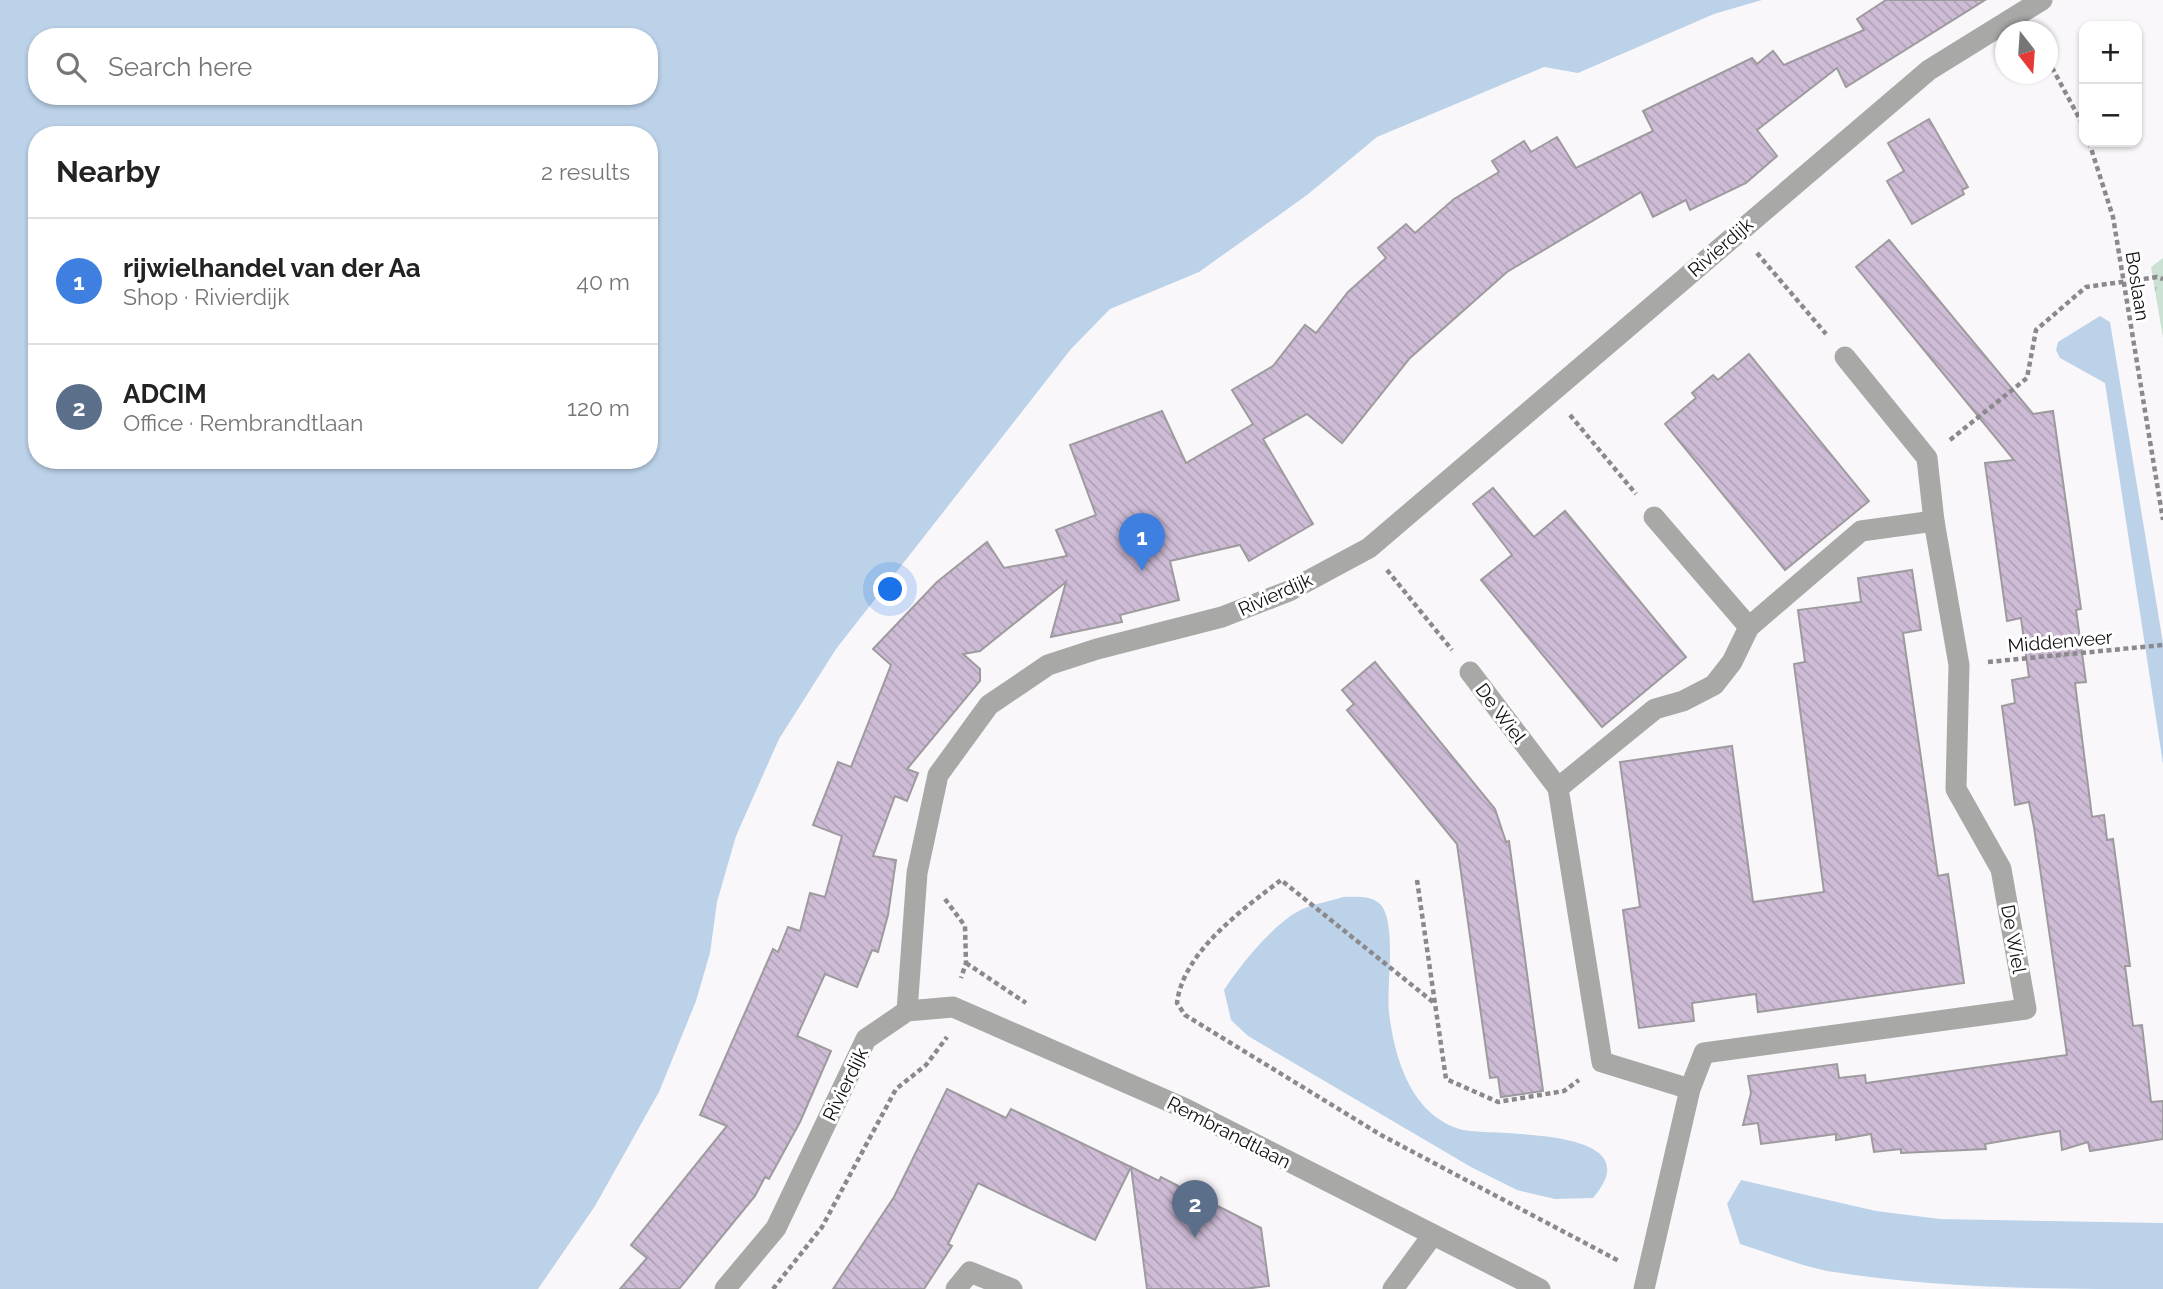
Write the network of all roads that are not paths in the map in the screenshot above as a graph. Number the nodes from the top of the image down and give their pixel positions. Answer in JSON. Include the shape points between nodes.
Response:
{"nodes":[{"id":1,"x":2042,"y":0,"type":"edge"},
{"id":2,"x":1845,"y":357,"type":"road end"},
{"id":3,"x":1654,"y":517,"type":"road end"},
{"id":4,"x":1934,"y":521,"type":"junction"},
{"id":5,"x":1749,"y":627,"type":"junction"},
{"id":6,"x":1470,"y":672,"type":"road end"},
{"id":7,"x":1558,"y":788,"type":"junction"},
{"id":8,"x":907,"y":1011,"type":"junction"},
{"id":9,"x":1690,"y":1089,"type":"junction"},
{"id":10,"x":1433,"y":1236,"type":"junction"},
{"id":11,"x":1646,"y":1283,"type":"edge"},
{"id":12,"x":725,"y":1289,"type":"edge"},
{"id":13,"x":956,"y":1289,"type":"edge"},
{"id":14,"x":1012,"y":1289,"type":"edge"},
{"id":15,"x":1393,"y":1289,"type":"edge"},
{"id":16,"x":1540,"y":1289,"type":"edge"}],
"edges":[{"from":1,"to":8,"type":"street","name":"Rivierdijk","via":[[1929,70],[1369,548],[1289,591],[1222,617],[1048,665],[989,705],[938,775],[917,873]]},
{"from":2,"to":4,"type":"street","name":"De Wiel","via":[[1927,458]]},
{"from":3,"to":5,"type":"street"},
{"from":4,"to":5,"type":"street","via":[[1861,531]]},
{"from":4,"to":9,"type":"street","name":"De Wiel","via":[[1959,665],[1956,789],[2001,869],[2026,1009],[1704,1053]]},
{"from":5,"to":7,"type":"street","via":[[1732,662],[1714,685],[1655,709]]},
{"from":6,"to":7,"type":"street","name":"De Wiel"},
{"from":7,"to":9,"type":"street","name":"De Wiel","via":[[1602,1062]]},
{"from":8,"to":10,"type":"street","name":"Rembrandtlaan","via":[[953,1007],[1185,1108]]},
{"from":8,"to":12,"type":"street","name":"Rivierdijk","via":[[866,1039],[776,1228]]},
{"from":9,"to":11,"type":"street","name":"De Wiel"},
{"from":10,"to":15,"type":"street"},
{"from":10,"to":16,"type":"street","name":"Rembrandtlaan"},
{"from":13,"to":14,"type":"street","via":[[970,1272]]}]}
